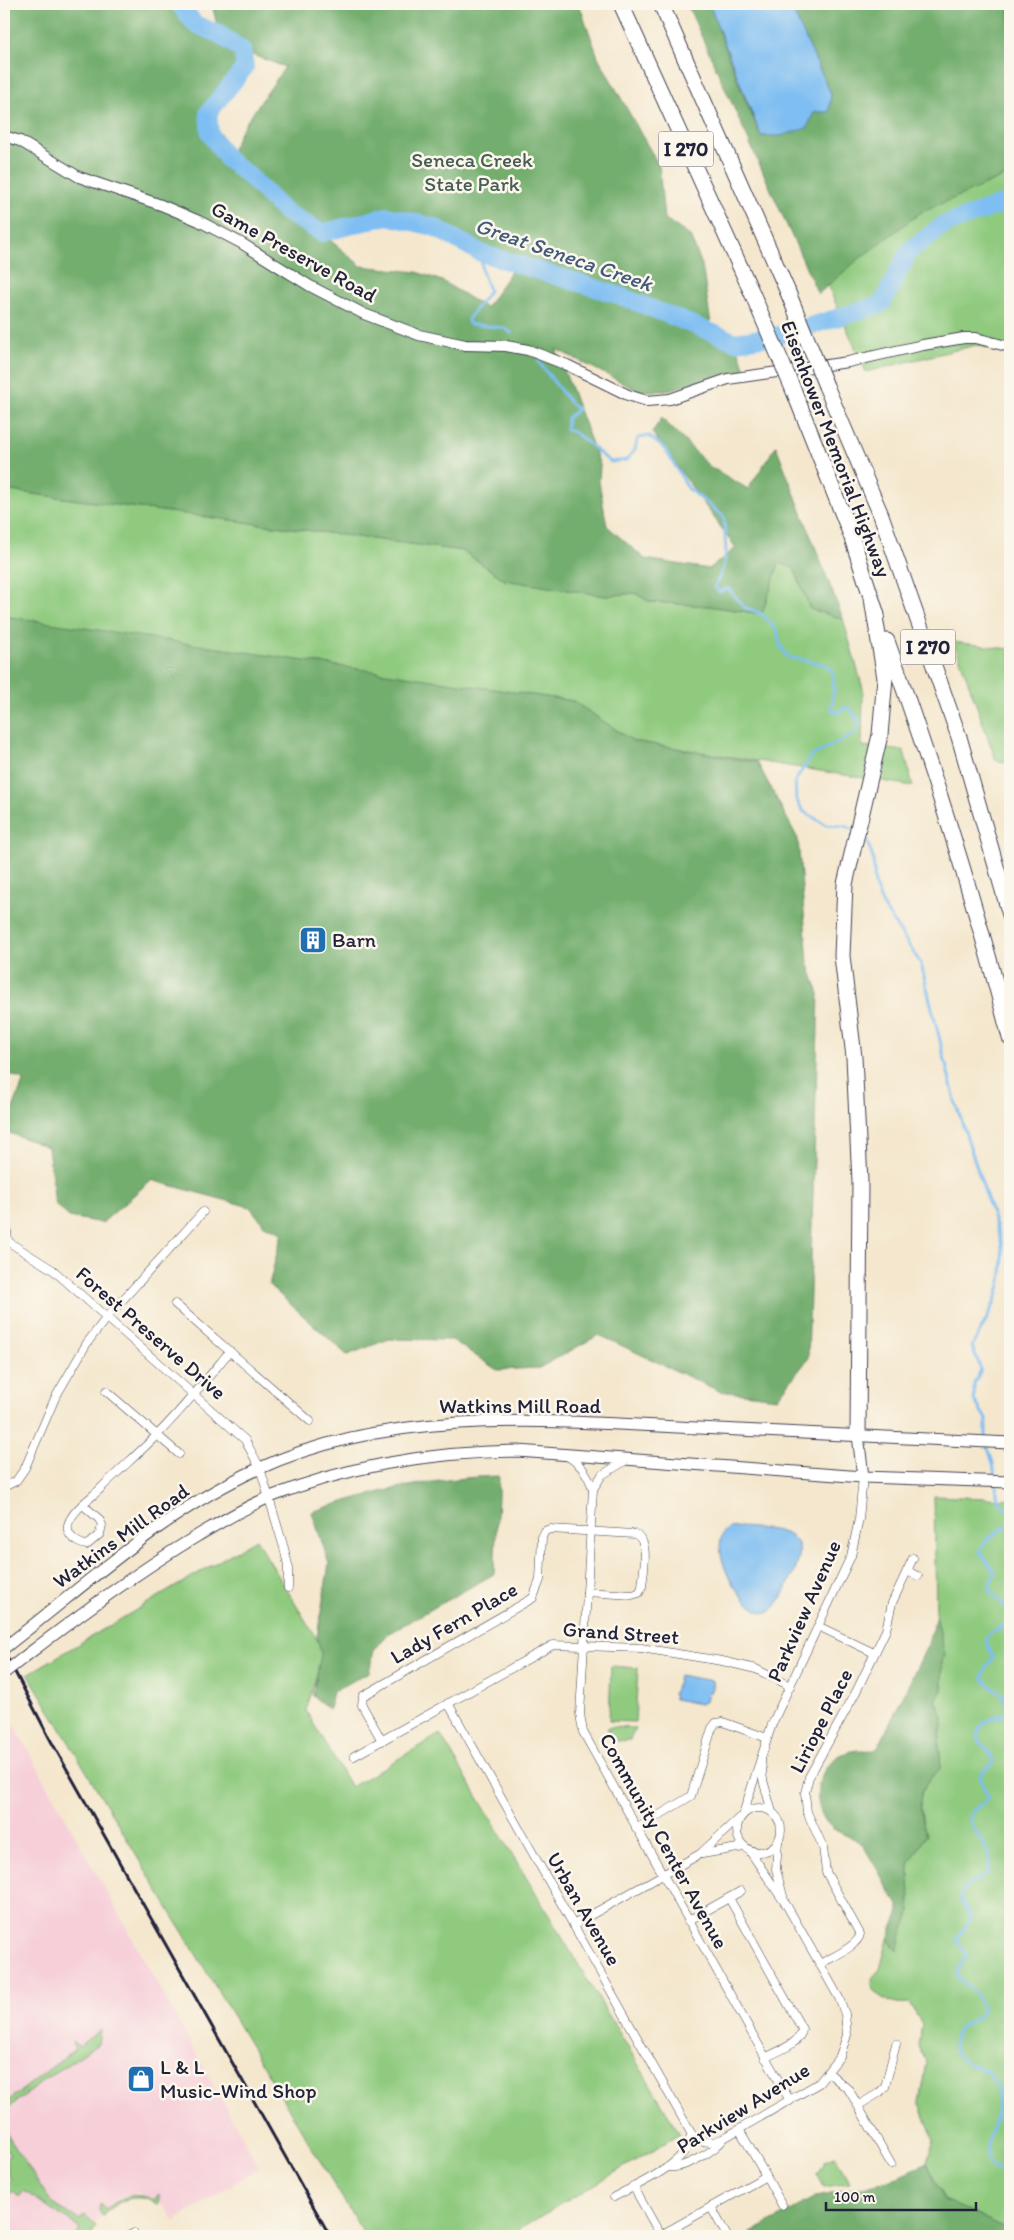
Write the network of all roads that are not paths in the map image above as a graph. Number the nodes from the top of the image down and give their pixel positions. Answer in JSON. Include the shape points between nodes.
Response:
{"nodes":[{"id":1,"x":621,"y":4,"type":"edge"},
{"id":2,"x":660,"y":4,"type":"edge"},
{"id":3,"x":4,"y":136,"type":"edge"},
{"id":4,"x":1010,"y":347,"type":"edge"},
{"id":5,"x":873,"y":605,"type":"junction"},
{"id":6,"x":1010,"y":915,"type":"edge"},
{"id":7,"x":1010,"y":1038,"type":"edge"},
{"id":8,"x":4,"y":1203,"type":"edge"},
{"id":9,"x":203,"y":1212,"type":"dead end"},
{"id":10,"x":6,"y":1240,"type":"edge"},
{"id":11,"x":175,"y":1304,"type":"dead end"},
{"id":12,"x":107,"y":1317,"type":"junction"},
{"id":13,"x":230,"y":1352,"type":"junction"},
{"id":14,"x":106,"y":1391,"type":"dead end"},
{"id":15,"x":194,"y":1394,"type":"junction"},
{"id":16,"x":310,"y":1421,"type":"dead end"},
{"id":17,"x":157,"y":1435,"type":"junction"},
{"id":18,"x":858,"y":1435,"type":"junction"},
{"id":19,"x":1010,"y":1443,"type":"edge"},
{"id":20,"x":564,"y":1453,"type":"junction"},
{"id":21,"x":179,"y":1454,"type":"dead end"},
{"id":22,"x":631,"y":1458,"type":"junction"},
{"id":23,"x":260,"y":1468,"type":"junction"},
{"id":24,"x":862,"y":1477,"type":"junction"},
{"id":25,"x":1010,"y":1482,"type":"edge"},
{"id":26,"x":4,"y":1487,"type":"edge"},
{"id":27,"x":593,"y":1490,"type":"junction"},
{"id":28,"x":269,"y":1497,"type":"junction"},
{"id":29,"x":83,"y":1505,"type":"junction"},
{"id":30,"x":590,"y":1531,"type":"junction"},
{"id":31,"x":913,"y":1558,"type":"dead end"},
{"id":32,"x":907,"y":1571,"type":"junction"},
{"id":33,"x":918,"y":1576,"type":"dead end"},
{"id":34,"x":288,"y":1588,"type":"dead end"},
{"id":35,"x":587,"y":1592,"type":"junction"},
{"id":36,"x":818,"y":1626,"type":"junction"},
{"id":37,"x":584,"y":1645,"type":"junction"},
{"id":38,"x":4,"y":1648,"type":"edge"},
{"id":39,"x":874,"y":1654,"type":"junction"},
{"id":40,"x":4,"y":1673,"type":"edge"},
{"id":41,"x":790,"y":1686,"type":"junction"},
{"id":42,"x":448,"y":1704,"type":"junction"},
{"id":43,"x":767,"y":1738,"type":"junction"},
{"id":44,"x":382,"y":1740,"type":"junction"},
{"id":45,"x":761,"y":1755,"type":"junction"},
{"id":46,"x":354,"y":1756,"type":"dead end"},
{"id":47,"x":772,"y":1812,"type":"junction"},
{"id":48,"x":741,"y":1816,"type":"junction"},
{"id":49,"x":636,"y":1829,"type":"junction"},
{"id":50,"x":779,"y":1839,"type":"junction"},
{"id":51,"x":747,"y":1848,"type":"junction"},
{"id":52,"x":700,"y":1854,"type":"junction"},
{"id":53,"x":662,"y":1875,"type":"junction"},
{"id":54,"x":741,"y":1891,"type":"dead end"},
{"id":55,"x":729,"y":1898,"type":"junction"},
{"id":56,"x":787,"y":1906,"type":"junction"},
{"id":57,"x":688,"y":1921,"type":"junction"},
{"id":58,"x":573,"y":1925,"type":"junction"},
{"id":59,"x":820,"y":1964,"type":"junction"},
{"id":60,"x":896,"y":2044,"type":"dead end"},
{"id":61,"x":765,"y":2058,"type":"junction"},
{"id":62,"x":829,"y":2072,"type":"junction"},
{"id":63,"x":790,"y":2101,"type":"junction"},
{"id":64,"x":859,"y":2105,"type":"junction"},
{"id":65,"x":740,"y":2129,"type":"junction"},
{"id":66,"x":691,"y":2133,"type":"junction"},
{"id":67,"x":724,"y":2138,"type":"junction"},
{"id":68,"x":891,"y":2164,"type":"dead end"},
{"id":69,"x":668,"y":2167,"type":"junction"},
{"id":70,"x":766,"y":2176,"type":"junction"},
{"id":71,"x":633,"y":2186,"type":"junction"},
{"id":72,"x":614,"y":2197,"type":"dead end"},
{"id":73,"x":782,"y":2205,"type":"dead end"},
{"id":74,"x":711,"y":2207,"type":"junction"},
{"id":75,"x":661,"y":2236,"type":"edge"},
{"id":76,"x":727,"y":2236,"type":"edge"}],
"edges":[{"from":1,"to":5,"type":"highway","name":"Eisenhower Memorial Highway","number":"I 270","bridge":true,"via":[[793,389],[852,535]]},
{"from":2,"to":6,"type":"highway","number":"I 270","bridge":true,"via":[[787,290],[881,515],[960,737]]},
{"from":3,"to":4,"type":"street","name":"Game Preserve Road","via":[[20,141],[79,177],[199,221],[364,314],[419,335],[465,344],[528,350],[628,395],[647,400],[670,399],[728,379],[848,362],[964,338]]},
{"from":5,"to":7,"type":"highway","name":"Eisenhower Memorial Highway","number":"I 270","via":[[926,748],[985,941]]},
{"from":5,"to":18,"type":"highway","via":[[885,678],[880,735],[845,884],[842,956],[854,1057],[860,1182]]},
{"from":8,"to":10,"type":"street"},
{"from":9,"to":12,"type":"street"},
{"from":10,"to":12,"type":"street","name":"Forest Preserve Drive","via":[[48,1266]]},
{"from":11,"to":13,"type":"street"},
{"from":12,"to":15,"type":"street","name":"Forest Preserve Drive"},
{"from":12,"to":26,"type":"street","via":[[62,1383],[25,1468],[16,1481]]},
{"from":13,"to":15,"type":"street"},
{"from":13,"to":16,"type":"street"},
{"from":14,"to":17,"type":"street"},
{"from":15,"to":17,"type":"street"},
{"from":15,"to":23,"type":"street","name":"Forest Preserve Drive","via":[[241,1435]]},
{"from":17,"to":21,"type":"street"},
{"from":17,"to":29,"type":"street"},
{"from":18,"to":19,"type":"main road","name":"Watkins Mill Road"},
{"from":18,"to":23,"type":"main road","name":"Watkins Mill Road","via":[[486,1420],[404,1429],[334,1442]]},
{"from":18,"to":24,"type":"main road"},
{"from":20,"to":22,"type":"main road","name":"Watkins Mill Road"},
{"from":20,"to":27,"type":"street","name":"Community Center Avenue","via":[[582,1466]]},
{"from":20,"to":28,"type":"main road","name":"Watkins Mill Road","via":[[474,1452],[398,1460],[345,1472]]},
{"from":22,"to":24,"type":"main road","name":"Watkins Mill Road"},
{"from":22,"to":27,"type":"street","via":[[602,1475]]},
{"from":23,"to":28,"type":"street","name":"Forest Preserve Drive"},
{"from":23,"to":38,"type":"main road","name":"Watkins Mill Road","via":[[208,1495],[155,1529]]},
{"from":24,"to":25,"type":"main road","name":"Watkins Mill Road"},
{"from":24,"to":36,"type":"street","name":"Parkview Avenue","via":[[860,1520],[851,1556]]},
{"from":27,"to":30,"type":"street","name":"Community Center Avenue"},
{"from":28,"to":34,"type":"street","name":"Forest Preserve Drive","via":[[288,1565]]},
{"from":28,"to":40,"type":"main road","name":"Watkins Mill Road","bridge":true,"via":[[216,1524],[105,1595]]},
{"from":29,"to":29,"type":"street","via":[[71,1518],[68,1529],[76,1542],[87,1545],[100,1534],[102,1525]]},
{"from":30,"to":35,"type":"street","name":"Community Center Avenue"},
{"from":30,"to":35,"type":"street","via":[[638,1535],[644,1544],[643,1570],[642,1587],[636,1594]]},
{"from":30,"to":44,"type":"street","name":"Lady Fern Place","via":[[544,1531],[538,1586],[533,1598],[363,1696],[362,1706]]},
{"from":31,"to":32,"type":"street","name":"Liriope Place"},
{"from":32,"to":33,"type":"street"},
{"from":32,"to":39,"type":"street","name":"Liriope Place","via":[[892,1603],[889,1624]]},
{"from":35,"to":37,"type":"street","name":"Community Center Avenue"},
{"from":36,"to":39,"type":"street"},
{"from":36,"to":41,"type":"street","name":"Parkview Avenue"},
{"from":37,"to":41,"type":"street","name":"Grand Street","via":[[641,1648],[734,1663],[766,1673]]},
{"from":37,"to":42,"type":"street","name":"Grand Street","via":[[548,1647]]},
{"from":37,"to":49,"type":"street","name":"Community Center Avenue","via":[[580,1714],[583,1732]]},
{"from":39,"to":59,"type":"street","name":"Liriope Place","via":[[806,1788],[807,1812],[823,1847],[826,1872],[860,1934],[856,1944]]},
{"from":41,"to":43,"type":"street","name":"Parkview Avenue"},
{"from":42,"to":44,"type":"street","name":"Grand Street"},
{"from":42,"to":58,"type":"street","name":"Urban Avenue"},
{"from":43,"to":45,"type":"street","name":"Parkview Avenue"},
{"from":43,"to":49,"type":"street","via":[[723,1722],[716,1723],[691,1796]]},
{"from":44,"to":46,"type":"street","name":"Grand Street"},
{"from":45,"to":47,"type":"street","name":"Parkview Avenue","via":[[763,1780]]},
{"from":45,"to":48,"type":"street","name":"Parkview Avenue"},
{"from":47,"to":48,"type":"street","via":[[754,1808]]},
{"from":47,"to":50,"type":"street","via":[[780,1822]]},
{"from":48,"to":51,"type":"street","via":[[737,1836]]},
{"from":48,"to":52,"type":"street"},
{"from":49,"to":53,"type":"street","name":"Community Center Avenue"},
{"from":50,"to":51,"type":"street","via":[[766,1851]]},
{"from":50,"to":56,"type":"street","name":"Parkview Avenue","via":[[776,1869]]},
{"from":51,"to":52,"type":"street"},
{"from":51,"to":56,"type":"street","name":"Parkview Avenue"},
{"from":52,"to":53,"type":"street"},
{"from":53,"to":57,"type":"street","name":"Community Center Avenue"},
{"from":53,"to":58,"type":"street"},
{"from":54,"to":55,"type":"street"},
{"from":55,"to":57,"type":"street"},
{"from":55,"to":61,"type":"street","via":[[802,2029],[796,2041]]},
{"from":56,"to":59,"type":"street","name":"Parkview Avenue"},
{"from":57,"to":61,"type":"street","name":"Community Center Avenue"},
{"from":58,"to":66,"type":"street","name":"Urban Avenue"},
{"from":59,"to":62,"type":"street","name":"Parkview Avenue","via":[[842,2006],[847,2025],[843,2050]]},
{"from":60,"to":64,"type":"street","via":[[884,2087]]},
{"from":61,"to":63,"type":"street","name":"Community Center Avenue"},
{"from":62,"to":63,"type":"street","name":"Parkview Avenue"},
{"from":62,"to":64,"type":"street","via":[[845,2085]]},
{"from":63,"to":65,"type":"street","name":"Parkview Avenue"},
{"from":64,"to":68,"type":"street"},
{"from":65,"to":67,"type":"street","name":"Parkview Avenue"},
{"from":65,"to":70,"type":"street"},
{"from":66,"to":67,"type":"street","via":[[705,2142]]},
{"from":66,"to":69,"type":"street","via":[[686,2150]]},
{"from":67,"to":69,"type":"street","name":"Parkview Avenue","via":[[717,2146],[682,2166]]},
{"from":69,"to":71,"type":"street","name":"Parkview Avenue"},
{"from":70,"to":73,"type":"street"},
{"from":70,"to":74,"type":"street"},
{"from":71,"to":72,"type":"street","name":"Parkview Avenue"},
{"from":71,"to":75,"type":"street"},
{"from":74,"to":75,"type":"street"},
{"from":74,"to":76,"type":"street"}]}
